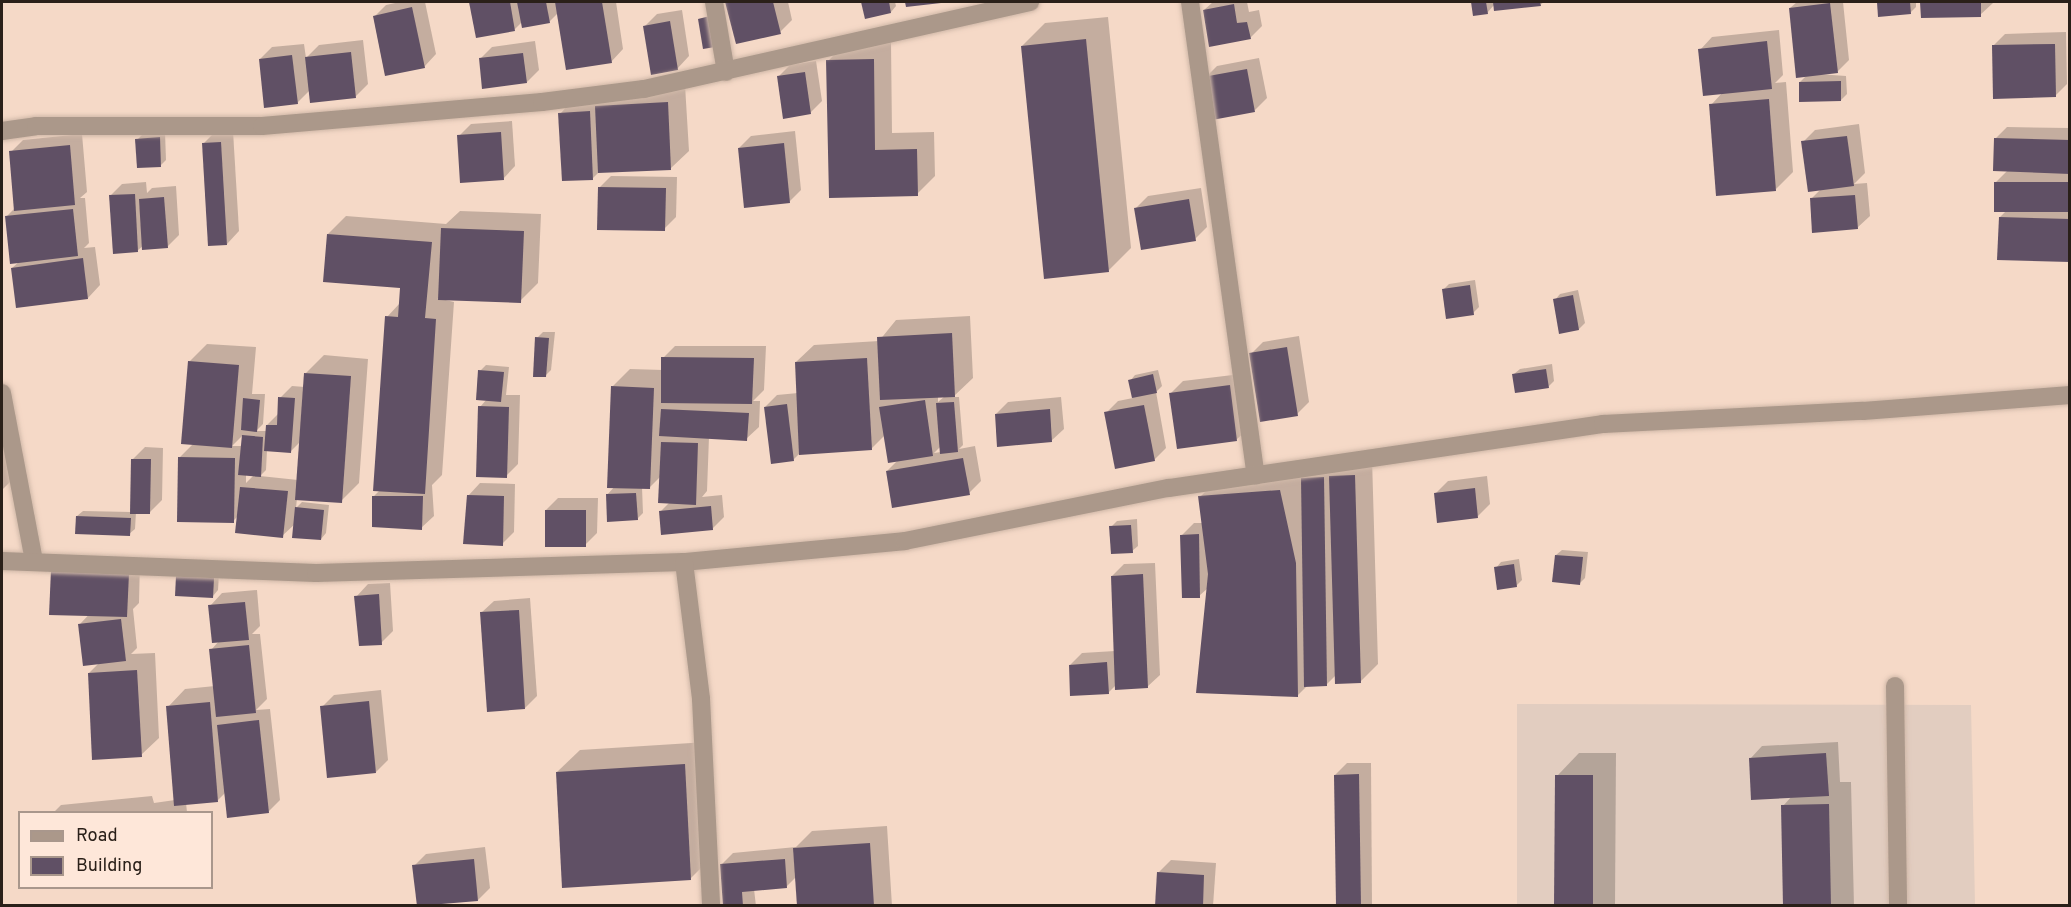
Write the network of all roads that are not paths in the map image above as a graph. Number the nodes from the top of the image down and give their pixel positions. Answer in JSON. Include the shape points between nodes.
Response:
{"nodes":[{"id":1,"x":714,"y":2,"type":"edge"},
{"id":2,"x":1030,"y":2,"type":"edge"},
{"id":3,"x":1190,"y":2,"type":"edge"},
{"id":4,"x":962,"y":9,"type":"edge"},
{"id":5,"x":726,"y":72,"type":"junction"},
{"id":6,"x":2,"y":131,"type":"edge"},
{"id":7,"x":2,"y":393,"type":"edge"},
{"id":8,"x":2070,"y":395,"type":"edge"},
{"id":9,"x":1256,"y":475,"type":"junction"},
{"id":10,"x":2,"y":561,"type":"edge"},
{"id":11,"x":34,"y":561,"type":"junction"},
{"id":12,"x":684,"y":562,"type":"junction"},
{"id":13,"x":1894,"y":686,"type":"dead end"},
{"id":14,"x":711,"y":906,"type":"edge"},
{"id":15,"x":1898,"y":906,"type":"edge"}],
"edges":[{"from":1,"to":5,"type":"street"},
{"from":2,"to":4,"type":"street"},
{"from":3,"to":9,"type":"street"},
{"from":4,"to":5,"type":"street"},
{"from":5,"to":6,"type":"street","via":[[644,89],[542,102],[262,126],[36,126]]},
{"from":7,"to":11,"type":"street"},
{"from":8,"to":9,"type":"street","via":[[1863,411],[1603,424]]},
{"from":9,"to":12,"type":"street","via":[[1169,488],[905,541]]},
{"from":10,"to":11,"type":"street"},
{"from":11,"to":12,"type":"street","via":[[316,573]]},
{"from":12,"to":14,"type":"street","via":[[700,699]]},
{"from":13,"to":15,"type":"street"}]}
